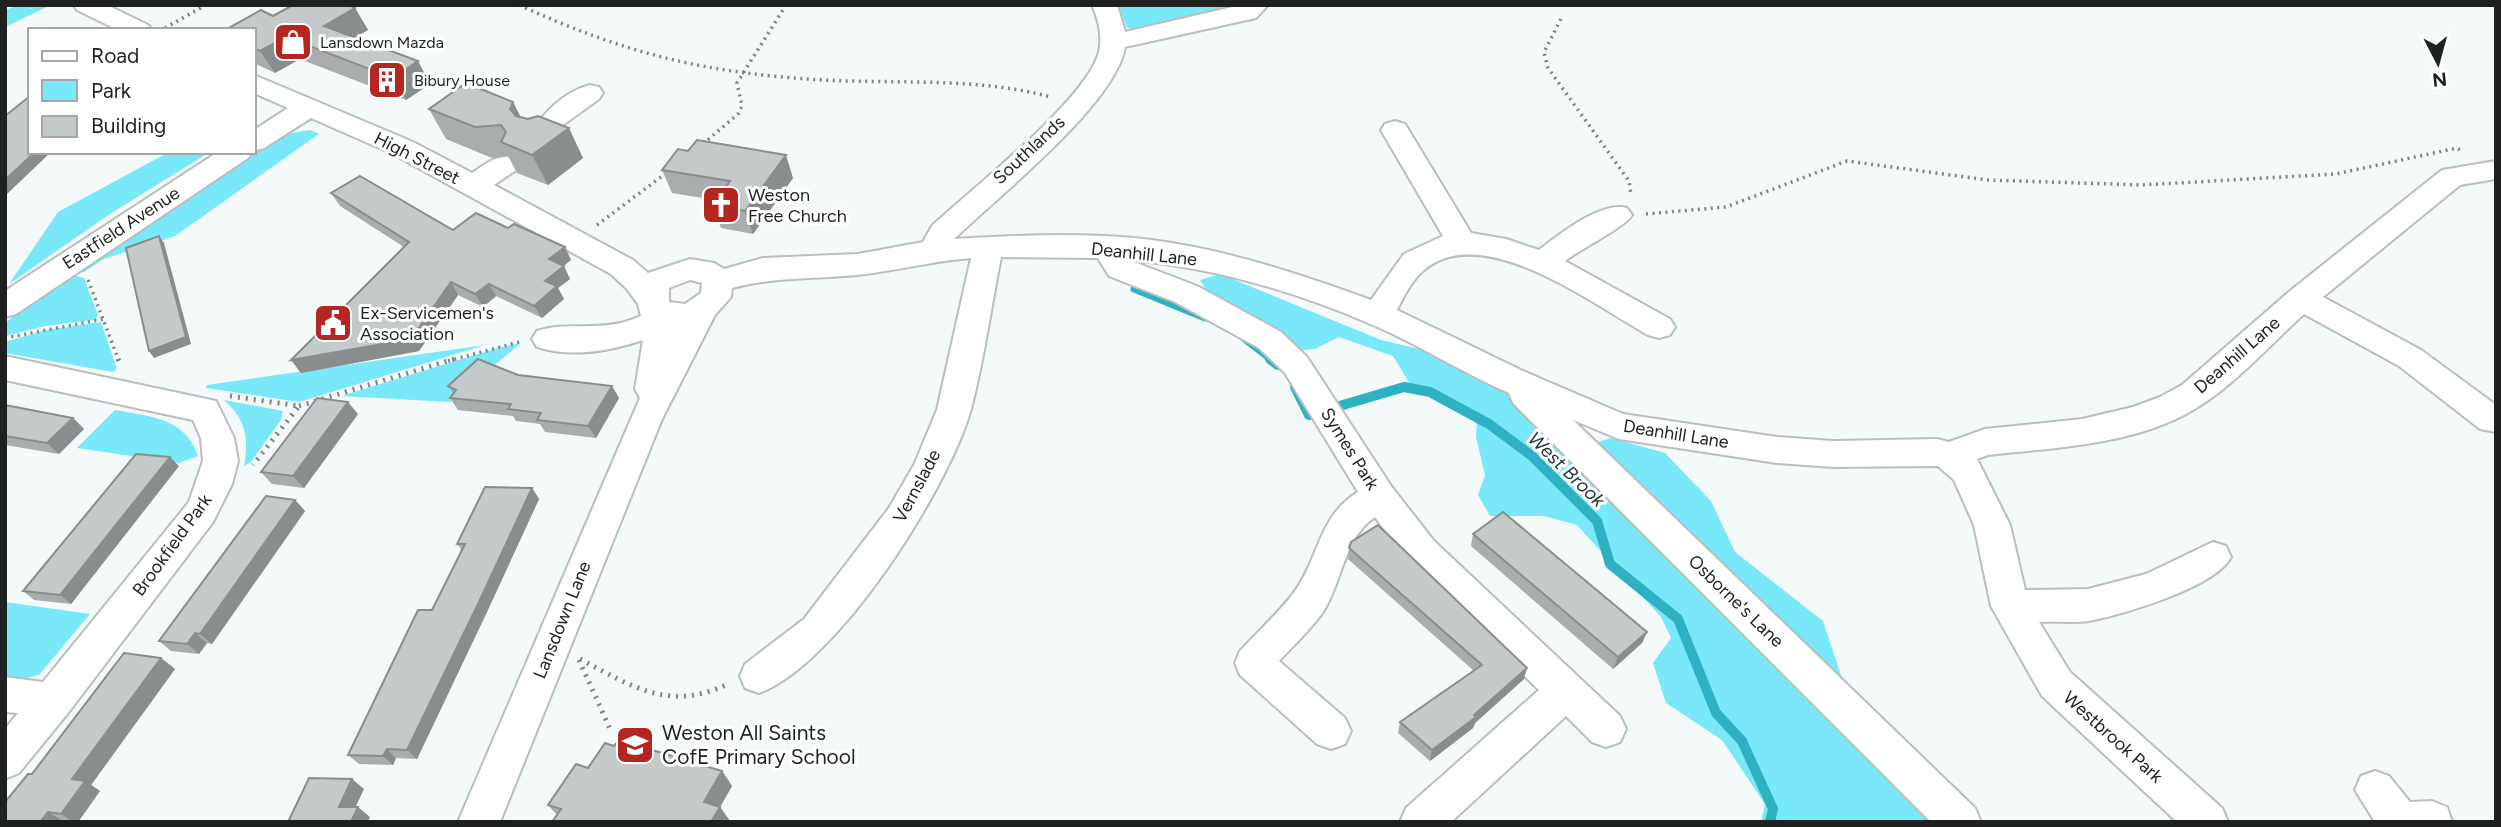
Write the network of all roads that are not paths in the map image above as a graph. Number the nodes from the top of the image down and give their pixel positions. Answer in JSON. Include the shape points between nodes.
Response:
{"nodes":[{"id":1,"x":86,"y":5,"type":"edge"},
{"id":2,"x":1104,"y":5,"type":"edge"},
{"id":3,"x":1256,"y":5,"type":"edge"},
{"id":4,"x":135,"y":28,"type":"edge"},
{"id":5,"x":1113,"y":42,"type":"junction"},
{"id":6,"x":256,"y":84,"type":"edge"},
{"id":7,"x":590,"y":93,"type":"dead end"},
{"id":8,"x":307,"y":108,"type":"junction"},
{"id":9,"x":542,"y":138,"type":"edge"},
{"id":10,"x":1390,"y":140,"type":"dead end"},
{"id":11,"x":256,"y":141,"type":"edge"},
{"id":12,"x":235,"y":154,"type":"edge"},
{"id":13,"x":506,"y":164,"type":"edge"},
{"id":14,"x":2493,"y":170,"type":"edge"},
{"id":15,"x":472,"y":186,"type":"junction"},
{"id":16,"x":1617,"y":215,"type":"road end"},
{"id":17,"x":575,"y":243,"type":"junction"},
{"id":18,"x":1462,"y":244,"type":"junction"},
{"id":19,"x":988,"y":247,"type":"junction"},
{"id":20,"x":1114,"y":248,"type":"junction"},
{"id":21,"x":939,"y":250,"type":"junction"},
{"id":22,"x":1543,"y":262,"type":"junction"},
{"id":23,"x":689,"y":269,"type":"junction"},
{"id":24,"x":711,"y":295,"type":"junction"},
{"id":25,"x":2301,"y":299,"type":"junction"},
{"id":26,"x":5,"y":306,"type":"edge"},
{"id":27,"x":653,"y":309,"type":"junction"},
{"id":28,"x":1378,"y":314,"type":"junction"},
{"id":29,"x":1659,"y":327,"type":"dead end"},
{"id":30,"x":548,"y":339,"type":"road end"},
{"id":31,"x":5,"y":368,"type":"edge"},
{"id":32,"x":1511,"y":380,"type":"junction"},
{"id":33,"x":646,"y":419,"type":"junction"},
{"id":34,"x":2493,"y":419,"type":"dead end"},
{"id":35,"x":1950,"y":456,"type":"junction"},
{"id":36,"x":1379,"y":496,"type":"junction"},
{"id":37,"x":2213,"y":557,"type":"dead end"},
{"id":38,"x":2010,"y":606,"type":"junction"},
{"id":39,"x":768,"y":671,"type":"road end"},
{"id":40,"x":1566,"y":691,"type":"junction"},
{"id":41,"x":5,"y":694,"type":"edge"},
{"id":42,"x":54,"y":701,"type":"junction"},
{"id":43,"x":1606,"y":729,"type":"dead end"},
{"id":44,"x":1331,"y":731,"type":"dead end"},
{"id":45,"x":5,"y":760,"type":"edge"},
{"id":46,"x":479,"y":822,"type":"edge"},
{"id":47,"x":1421,"y":822,"type":"edge"},
{"id":48,"x":1960,"y":822,"type":"edge"},
{"id":49,"x":2207,"y":822,"type":"edge"}],
"edges":[{"from":1,"to":4,"type":"street"},
{"from":2,"to":5,"type":"street","via":[[1113,27]]},
{"from":3,"to":5,"type":"street","via":[[1232,17]]},
{"from":5,"to":21,"type":"street","name":"Southlands","via":[[1104,73],[1076,106],[942,233]]},
{"from":6,"to":8,"type":"street","name":"High Street"},
{"from":7,"to":9,"type":"street","via":[[552,120]]},
{"from":8,"to":11,"type":"street"},
{"from":8,"to":15,"type":"street","name":"High Street","via":[[403,148]]},
{"from":10,"to":18,"type":"street"},
{"from":12,"to":26,"type":"street","name":"Eastfield Avenue"},
{"from":13,"to":15,"type":"street"},
{"from":14,"to":25,"type":"street","name":"Deanhill Lane","via":[[2452,177]]},
{"from":15,"to":17,"type":"street","name":"High Street"},
{"from":16,"to":22,"type":"street"},
{"from":17,"to":23,"type":"street","name":"High Street"},
{"from":17,"to":27,"type":"street","name":"High Street","via":[[622,267],[638,281]]},
{"from":18,"to":22,"type":"street","via":[[1493,246]]},
{"from":18,"to":28,"type":"street","via":[[1432,251],[1413,262]]},
{"from":19,"to":20,"type":"street","name":"Deanhill Lane"},
{"from":19,"to":21,"type":"street","name":"Deanhill Lane"},
{"from":19,"to":39,"type":"street","name":"Vernslade","via":[[954,410],[930,468],[902,517],[817,631]]},
{"from":20,"to":28,"type":"street","name":"Deanhill Lane","via":[[1227,265]]},
{"from":20,"to":36,"type":"street","name":"Symes Park","via":[[1113,259],[1120,269],[1186,294],[1270,340],[1296,365]]},
{"from":21,"to":24,"type":"street","name":"Deanhill Lane","via":[[858,264],[763,269]]},
{"from":22,"to":29,"type":"street","via":[[1628,298]]},
{"from":23,"to":24,"type":"street","name":"High Street","via":[[706,270]]},
{"from":23,"to":27,"type":"street","via":[[658,282]]},
{"from":24,"to":27,"type":"street","name":"Deanhill Lane","via":[[680,316]]},
{"from":24,"to":33,"type":"street","name":"Lansdown Lane"},
{"from":25,"to":34,"type":"street","via":[[2410,358]]},
{"from":25,"to":35,"type":"street","name":"Deanhill Lane","via":[[2194,394],[2172,406],[2082,432],[1985,442]]},
{"from":27,"to":30,"type":"street","via":[[621,338]]},
{"from":27,"to":33,"type":"street","name":"Lansdown Lane","via":[[659,335]]},
{"from":28,"to":32,"type":"street","name":"Deanhill Lane"},
{"from":31,"to":42,"type":"street","name":"Brookfield Park","via":[[204,410],[219,434],[221,456],[201,512]]},
{"from":32,"to":35,"type":"street","name":"Deanhill Lane","via":[[1619,426],[1777,450]]},
{"from":32,"to":48,"type":"street","name":"Osborne's Lane"},
{"from":33,"to":46,"type":"street","name":"Lansdown Lane"},
{"from":35,"to":38,"type":"street","name":"Westbrook Park","via":[[1967,471],[1992,525]]},
{"from":36,"to":40,"type":"street","name":"Symes Park","via":[[1422,552]]},
{"from":36,"to":44,"type":"street","via":[[1353,513],[1310,600],[1254,663]]},
{"from":37,"to":38,"type":"street","via":[[2154,588],[2088,605]]},
{"from":38,"to":49,"type":"street","name":"Westbrook Park","via":[[2056,684]]},
{"from":40,"to":43,"type":"street","name":"Symes Park"},
{"from":40,"to":47,"type":"street"},
{"from":41,"to":42,"type":"street"},
{"from":42,"to":45,"type":"street","name":"Brookfield Park"}]}
